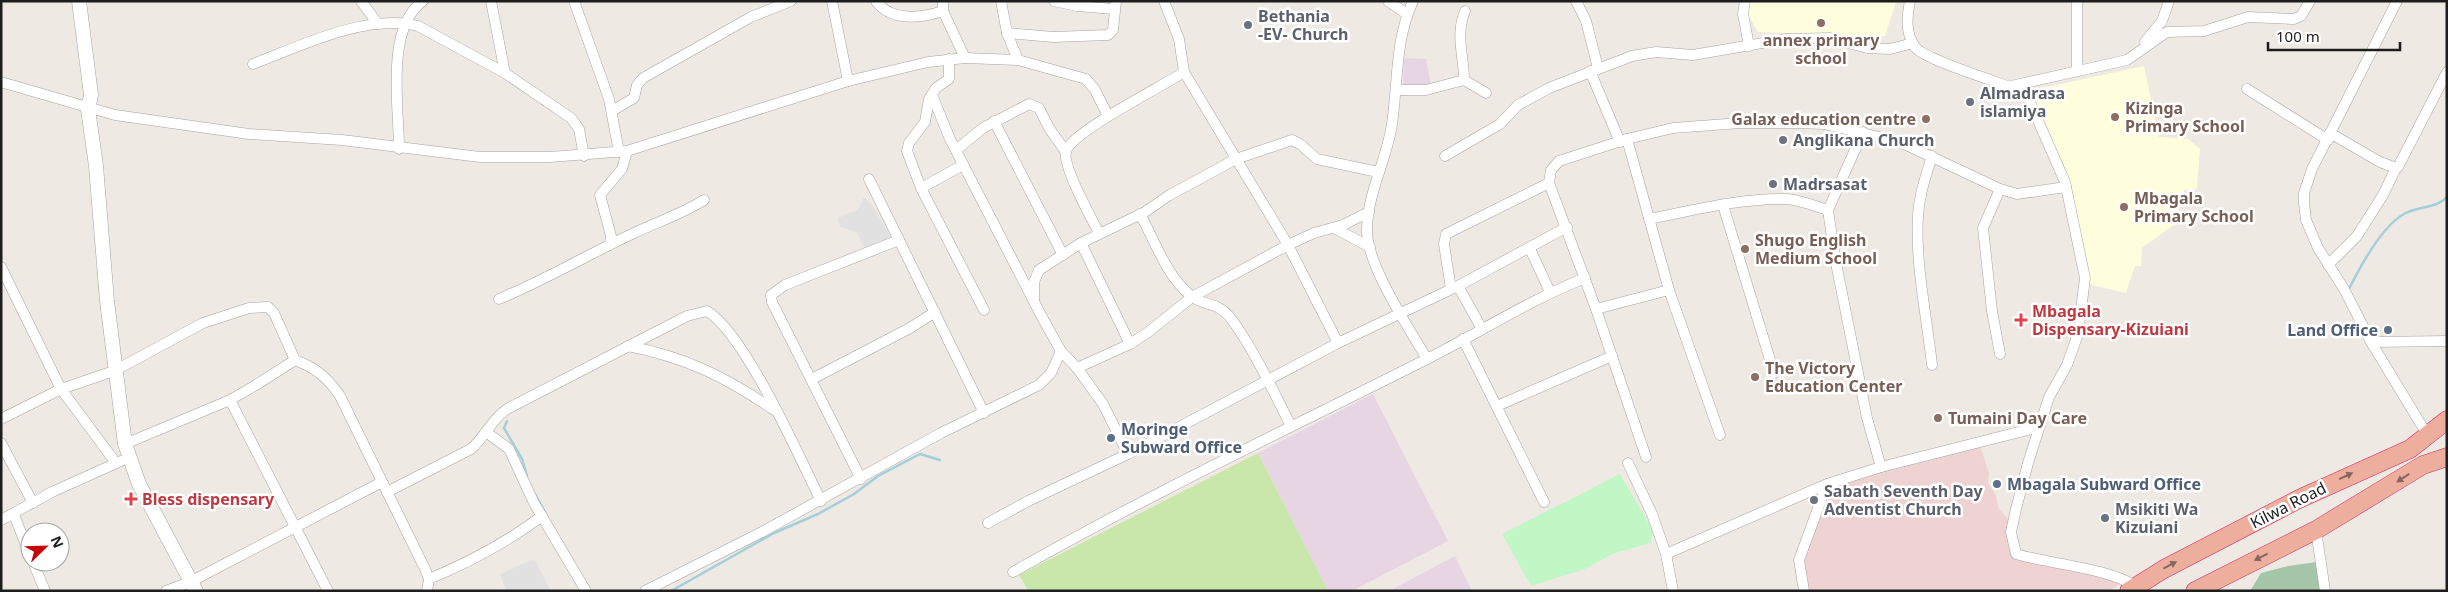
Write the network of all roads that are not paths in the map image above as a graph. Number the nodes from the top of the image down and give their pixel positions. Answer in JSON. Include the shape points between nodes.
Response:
{"nodes":[{"id":1,"x":79,"y":1,"type":"edge"},
{"id":2,"x":361,"y":1,"type":"edge"},
{"id":3,"x":423,"y":1,"type":"edge"},
{"id":4,"x":491,"y":1,"type":"edge"},
{"id":5,"x":574,"y":1,"type":"edge"},
{"id":6,"x":791,"y":1,"type":"edge"},
{"id":7,"x":832,"y":1,"type":"edge"},
{"id":8,"x":876,"y":1,"type":"edge"},
{"id":9,"x":1001,"y":1,"type":"edge"},
{"id":10,"x":1054,"y":1,"type":"edge"},
{"id":11,"x":1164,"y":1,"type":"edge"},
{"id":12,"x":1388,"y":1,"type":"edge"},
{"id":13,"x":1413,"y":1,"type":"edge"},
{"id":14,"x":1576,"y":1,"type":"edge"},
{"id":15,"x":1745,"y":1,"type":"edge"},
{"id":16,"x":1910,"y":1,"type":"edge"},
{"id":17,"x":2077,"y":1,"type":"edge"},
{"id":18,"x":2169,"y":1,"type":"edge"},
{"id":19,"x":2310,"y":1,"type":"edge"},
{"id":20,"x":2397,"y":1,"type":"edge"},
{"id":21,"x":1115,"y":5,"type":"edge"},
{"id":22,"x":943,"y":6,"type":"edge"},
{"id":23,"x":1465,"y":11,"type":"dead end"},
{"id":24,"x":1407,"y":14,"type":"junction"},
{"id":25,"x":406,"y":23,"type":"junction"},
{"id":26,"x":378,"y":24,"type":"junction"},
{"id":27,"x":1007,"y":33,"type":"junction"},
{"id":28,"x":1913,"y":43,"type":"junction"},
{"id":29,"x":1749,"y":46,"type":"junction"},
{"id":30,"x":965,"y":58,"type":"junction"},
{"id":31,"x":949,"y":59,"type":"junction"},
{"id":32,"x":1018,"y":60,"type":"junction"},
{"id":33,"x":2126,"y":60,"type":"junction"},
{"id":34,"x":252,"y":64,"type":"dead end"},
{"id":35,"x":1594,"y":69,"type":"junction"},
{"id":36,"x":2077,"y":71,"type":"junction"},
{"id":37,"x":1184,"y":72,"type":"junction"},
{"id":38,"x":2447,"y":72,"type":"edge"},
{"id":39,"x":505,"y":73,"type":"junction"},
{"id":40,"x":1464,"y":80,"type":"junction"},
{"id":41,"x":848,"y":81,"type":"junction"},
{"id":42,"x":1,"y":82,"type":"edge"},
{"id":43,"x":2011,"y":86,"type":"junction"},
{"id":44,"x":2247,"y":89,"type":"dead end"},
{"id":45,"x":1396,"y":90,"type":"junction"},
{"id":46,"x":1486,"y":93,"type":"dead end"},
{"id":47,"x":932,"y":95,"type":"junction"},
{"id":48,"x":88,"y":109,"type":"junction"},
{"id":49,"x":612,"y":110,"type":"junction"},
{"id":50,"x":1108,"y":116,"type":"junction"},
{"id":51,"x":994,"y":121,"type":"junction"},
{"id":52,"x":1863,"y":132,"type":"junction"},
{"id":53,"x":2329,"y":136,"type":"junction"},
{"id":54,"x":1623,"y":140,"type":"junction"},
{"id":55,"x":399,"y":149,"type":"junction"},
{"id":56,"x":956,"y":150,"type":"junction"},
{"id":57,"x":623,"y":152,"type":"junction"},
{"id":58,"x":1066,"y":152,"type":"junction"},
{"id":59,"x":584,"y":156,"type":"junction"},
{"id":60,"x":1445,"y":156,"type":"dead end"},
{"id":61,"x":1932,"y":156,"type":"junction"},
{"id":62,"x":1236,"y":159,"type":"junction"},
{"id":63,"x":963,"y":165,"type":"junction"},
{"id":64,"x":2396,"y":168,"type":"junction"},
{"id":65,"x":1378,"y":172,"type":"junction"},
{"id":66,"x":870,"y":179,"type":"dead end"},
{"id":67,"x":1549,"y":183,"type":"junction"},
{"id":68,"x":2066,"y":187,"type":"junction"},
{"id":69,"x":921,"y":188,"type":"junction"},
{"id":70,"x":2000,"y":189,"type":"junction"},
{"id":71,"x":704,"y":200,"type":"dead end"},
{"id":72,"x":1723,"y":205,"type":"junction"},
{"id":73,"x":1828,"y":210,"type":"junction"},
{"id":74,"x":1369,"y":212,"type":"junction"},
{"id":75,"x":1140,"y":214,"type":"junction"},
{"id":76,"x":1650,"y":219,"type":"junction"},
{"id":77,"x":1567,"y":227,"type":"junction"},
{"id":78,"x":1334,"y":228,"type":"junction"},
{"id":79,"x":1098,"y":233,"type":"junction"},
{"id":80,"x":899,"y":240,"type":"junction"},
{"id":81,"x":1080,"y":243,"type":"junction"},
{"id":82,"x":610,"y":245,"type":"junction"},
{"id":83,"x":1288,"y":245,"type":"junction"},
{"id":84,"x":1370,"y":247,"type":"junction"},
{"id":85,"x":1530,"y":249,"type":"junction"},
{"id":86,"x":1063,"y":255,"type":"junction"},
{"id":87,"x":2328,"y":265,"type":"junction"},
{"id":88,"x":1,"y":267,"type":"edge"},
{"id":89,"x":1585,"y":278,"type":"junction"},
{"id":90,"x":1455,"y":287,"type":"junction"},
{"id":91,"x":1669,"y":290,"type":"junction"},
{"id":92,"x":1550,"y":292,"type":"junction"},
{"id":93,"x":1192,"y":297,"type":"junction"},
{"id":94,"x":499,"y":299,"type":"dead end"},
{"id":95,"x":1034,"y":301,"type":"junction"},
{"id":96,"x":1596,"y":309,"type":"junction"},
{"id":97,"x":984,"y":310,"type":"dead end"},
{"id":98,"x":935,"y":312,"type":"junction"},
{"id":99,"x":1401,"y":313,"type":"junction"},
{"id":100,"x":1482,"y":329,"type":"junction"},
{"id":101,"x":1463,"y":339,"type":"junction"},
{"id":102,"x":2447,"y":341,"type":"edge"},
{"id":103,"x":2370,"y":342,"type":"junction"},
{"id":104,"x":1338,"y":343,"type":"junction"},
{"id":105,"x":1130,"y":344,"type":"junction"},
{"id":106,"x":628,"y":346,"type":"junction"},
{"id":107,"x":1061,"y":351,"type":"junction"},
{"id":108,"x":2000,"y":354,"type":"dead end"},
{"id":109,"x":1612,"y":356,"type":"junction"},
{"id":110,"x":1427,"y":359,"type":"junction"},
{"id":111,"x":295,"y":360,"type":"junction"},
{"id":112,"x":1932,"y":365,"type":"dead end"},
{"id":113,"x":1077,"y":368,"type":"junction"},
{"id":114,"x":114,"y":371,"type":"junction"},
{"id":115,"x":1774,"y":373,"type":"dead end"},
{"id":116,"x":812,"y":379,"type":"junction"},
{"id":117,"x":1267,"y":379,"type":"junction"},
{"id":118,"x":61,"y":389,"type":"junction"},
{"id":119,"x":230,"y":400,"type":"junction"},
{"id":120,"x":1497,"y":406,"type":"junction"},
{"id":121,"x":775,"y":411,"type":"junction"},
{"id":122,"x":984,"y":412,"type":"junction"},
{"id":123,"x":1,"y":419,"type":"edge"},
{"id":124,"x":2447,"y":420,"type":"edge"},
{"id":125,"x":1291,"y":426,"type":"junction"},
{"id":126,"x":2039,"y":427,"type":"junction"},
{"id":127,"x":486,"y":432,"type":"junction"},
{"id":128,"x":1720,"y":435,"type":"dead end"},
{"id":129,"x":2428,"y":436,"type":"junction"},
{"id":130,"x":1,"y":443,"type":"edge"},
{"id":131,"x":1128,"y":454,"type":"junction"},
{"id":132,"x":123,"y":455,"type":"junction"},
{"id":133,"x":1646,"y":457,"type":"dead end"},
{"id":134,"x":2447,"y":457,"type":"edge"},
{"id":135,"x":1628,"y":463,"type":"dead end"},
{"id":136,"x":1881,"y":467,"type":"junction"},
{"id":137,"x":861,"y":478,"type":"junction"},
{"id":138,"x":1827,"y":484,"type":"junction"},
{"id":139,"x":384,"y":487,"type":"junction"},
{"id":140,"x":821,"y":501,"type":"junction"},
{"id":141,"x":1544,"y":502,"type":"dead end"},
{"id":142,"x":33,"y":503,"type":"junction"},
{"id":143,"x":14,"y":515,"type":"junction"},
{"id":144,"x":542,"y":516,"type":"junction"},
{"id":145,"x":1,"y":520,"type":"edge"},
{"id":146,"x":988,"y":523,"type":"dead end"},
{"id":147,"x":296,"y":527,"type":"junction"},
{"id":148,"x":20,"y":530,"type":"edge"},
{"id":149,"x":2316,"y":530,"type":"junction"},
{"id":150,"x":1666,"y":554,"type":"junction"},
{"id":151,"x":37,"y":572,"type":"edge"},
{"id":152,"x":1013,"y":572,"type":"dead end"},
{"id":153,"x":429,"y":579,"type":"junction"},
{"id":154,"x":193,"y":587,"type":"edge"},
{"id":155,"x":2132,"y":589,"type":"edge"},
{"id":156,"x":45,"y":591,"type":"edge"},
{"id":157,"x":166,"y":591,"type":"edge"},
{"id":158,"x":328,"y":591,"type":"edge"},
{"id":159,"x":427,"y":591,"type":"edge"},
{"id":160,"x":586,"y":591,"type":"edge"},
{"id":161,"x":645,"y":591,"type":"edge"},
{"id":162,"x":1673,"y":591,"type":"edge"},
{"id":163,"x":1804,"y":591,"type":"edge"},
{"id":164,"x":2195,"y":591,"type":"edge"},
{"id":165,"x":2325,"y":591,"type":"edge"}],
"edges":[{"from":1,"to":48,"type":"street","via":[[90,88]]},
{"from":2,"to":26,"type":"street"},
{"from":3,"to":25,"type":"street","via":[[414,8]]},
{"from":4,"to":39,"type":"street"},
{"from":5,"to":49,"type":"street"},
{"from":6,"to":49,"type":"street","via":[[751,17],[643,78],[637,85],[634,98]]},
{"from":7,"to":41,"type":"street"},
{"from":8,"to":22,"type":"street","via":[[888,10],[911,18],[927,17]]},
{"from":9,"to":27,"type":"street"},
{"from":10,"to":21,"type":"street","via":[[1077,6]]},
{"from":11,"to":37,"type":"street","via":[[1179,39]]},
{"from":12,"to":24,"type":"street"},
{"from":13,"to":24,"type":"street"},
{"from":14,"to":35,"type":"street","via":[[1586,21]]},
{"from":15,"to":29,"type":"street","via":[[1743,14]]},
{"from":16,"to":28,"type":"street","via":[[1907,17]]},
{"from":17,"to":36,"type":"street"},
{"from":18,"to":33,"type":"street","via":[[2154,33]]},
{"from":19,"to":33,"type":"street","via":[[2302,16],[2294,19],[2248,17],[2204,31],[2167,32]]},
{"from":20,"to":53,"type":"street"},
{"from":21,"to":27,"type":"street","via":[[1113,30],[1108,35],[1053,37]]},
{"from":22,"to":30,"type":"street"},
{"from":23,"to":40,"type":"street","via":[[1458,38]]},
{"from":24,"to":45,"type":"street","via":[[1398,46]]},
{"from":25,"to":26,"type":"street"},
{"from":25,"to":39,"type":"street","via":[[430,31]]},
{"from":25,"to":55,"type":"street","via":[[398,48]]},
{"from":26,"to":34,"type":"street","via":[[329,36]]},
{"from":27,"to":32,"type":"street"},
{"from":28,"to":29,"type":"street","via":[[1890,49],[1867,48],[1830,38],[1786,38]]},
{"from":28,"to":43,"type":"street","via":[[1927,57]]},
{"from":29,"to":35,"type":"street","via":[[1693,55],[1656,52]]},
{"from":30,"to":31,"type":"street"},
{"from":30,"to":32,"type":"street"},
{"from":31,"to":41,"type":"street"},
{"from":31,"to":47,"type":"street","via":[[949,79]]},
{"from":32,"to":50,"type":"street","via":[[1086,78]]},
{"from":33,"to":36,"type":"street"},
{"from":35,"to":54,"type":"street"},
{"from":35,"to":60,"type":"street","via":[[1526,100],[1500,124]]},
{"from":36,"to":43,"type":"street"},
{"from":37,"to":50,"type":"street"},
{"from":37,"to":62,"type":"street"},
{"from":38,"to":64,"type":"street"},
{"from":39,"to":59,"type":"street","via":[[571,118],[579,129]]},
{"from":40,"to":45,"type":"street","via":[[1426,90]]},
{"from":40,"to":46,"type":"street"},
{"from":41,"to":57,"type":"street"},
{"from":42,"to":48,"type":"street"},
{"from":43,"to":68,"type":"street","via":[[2026,93]]},
{"from":44,"to":53,"type":"street"},
{"from":45,"to":65,"type":"street","via":[[1392,127]]},
{"from":47,"to":56,"type":"street"},
{"from":47,"to":69,"type":"street","via":[[926,106],[926,122],[909,143],[907,151]]},
{"from":48,"to":55,"type":"street","via":[[195,128]]},
{"from":48,"to":114,"type":"street"},
{"from":49,"to":57,"type":"street"},
{"from":50,"to":58,"type":"street","via":[[1072,143]]},
{"from":51,"to":56,"type":"street"},
{"from":51,"to":58,"type":"street","via":[[1029,104],[1039,108]]},
{"from":51,"to":86,"type":"street"},
{"from":52,"to":54,"type":"street","via":[[1824,124],[1740,123],[1674,128]]},
{"from":52,"to":61,"type":"street","via":[[1900,142]]},
{"from":52,"to":73,"type":"street"},
{"from":53,"to":64,"type":"street"},
{"from":53,"to":87,"type":"street","via":[[2304,193],[2306,220]]},
{"from":54,"to":67,"type":"street","via":[[1559,161],[1551,170]]},
{"from":54,"to":76,"type":"street"},
{"from":55,"to":59,"type":"street","via":[[480,157]]},
{"from":56,"to":63,"type":"street"},
{"from":57,"to":59,"type":"street"},
{"from":57,"to":82,"type":"street","via":[[622,169],[600,195]]},
{"from":58,"to":79,"type":"street","via":[[1067,164]]},
{"from":61,"to":70,"type":"street"},
{"from":61,"to":112,"type":"street","via":[[1918,216],[1922,290]]},
{"from":62,"to":65,"type":"street","via":[[1292,140],[1317,159]]},
{"from":62,"to":75,"type":"street"},
{"from":62,"to":83,"type":"street"},
{"from":63,"to":69,"type":"street"},
{"from":63,"to":95,"type":"street"},
{"from":64,"to":87,"type":"street","via":[[2357,236]]},
{"from":65,"to":74,"type":"street"},
{"from":66,"to":80,"type":"street"},
{"from":67,"to":77,"type":"street"},
{"from":67,"to":90,"type":"street","via":[[1446,234],[1444,244]]},
{"from":68,"to":70,"type":"street","via":[[2017,194]]},
{"from":68,"to":126,"type":"street","via":[[2085,278],[2078,334]]},
{"from":69,"to":97,"type":"street"},
{"from":70,"to":108,"type":"street","via":[[1983,228]]},
{"from":71,"to":82,"type":"street"},
{"from":72,"to":73,"type":"street","via":[[1788,199]]},
{"from":72,"to":76,"type":"street"},
{"from":72,"to":115,"type":"street"},
{"from":73,"to":136,"type":"street","via":[[1835,258]]},
{"from":74,"to":78,"type":"street"},
{"from":74,"to":84,"type":"street","via":[[1366,230]]},
{"from":75,"to":79,"type":"street"},
{"from":75,"to":93,"type":"street","via":[[1171,274]]},
{"from":76,"to":91,"type":"street"},
{"from":77,"to":85,"type":"street"},
{"from":77,"to":89,"type":"street"},
{"from":78,"to":83,"type":"street"},
{"from":78,"to":84,"type":"street"},
{"from":79,"to":81,"type":"street"},
{"from":80,"to":98,"type":"street"},
{"from":80,"to":116,"type":"street","via":[[785,286],[771,295]]},
{"from":81,"to":86,"type":"street"},
{"from":81,"to":105,"type":"street"},
{"from":82,"to":94,"type":"street"},
{"from":83,"to":93,"type":"street"},
{"from":83,"to":104,"type":"street"},
{"from":84,"to":99,"type":"street"},
{"from":85,"to":90,"type":"street"},
{"from":85,"to":92,"type":"street"},
{"from":86,"to":95,"type":"street","via":[[1040,270],[1034,282]]},
{"from":87,"to":103,"type":"street","via":[[2344,289]]},
{"from":88,"to":118,"type":"street"},
{"from":89,"to":92,"type":"street"},
{"from":89,"to":96,"type":"street"},
{"from":90,"to":99,"type":"street"},
{"from":90,"to":100,"type":"street"},
{"from":91,"to":96,"type":"street"},
{"from":91,"to":128,"type":"street"},
{"from":92,"to":100,"type":"street"},
{"from":93,"to":105,"type":"street"},
{"from":93,"to":117,"type":"street","via":[[1220,307]]},
{"from":95,"to":107,"type":"street"},
{"from":96,"to":109,"type":"street"},
{"from":98,"to":116,"type":"street"},
{"from":98,"to":122,"type":"street"},
{"from":99,"to":104,"type":"street"},
{"from":99,"to":110,"type":"street"},
{"from":100,"to":101,"type":"street"},
{"from":101,"to":110,"type":"street"},
{"from":101,"to":120,"type":"street"},
{"from":102,"to":103,"type":"street"},
{"from":103,"to":129,"type":"street"},
{"from":104,"to":117,"type":"street"},
{"from":105,"to":113,"type":"street"},
{"from":106,"to":121,"type":"street","via":[[665,354],[701,367]]},
{"from":106,"to":121,"type":"street","via":[[686,316],[707,311],[720,321],[743,353]]},
{"from":106,"to":127,"type":"street","via":[[507,409],[495,417]]},
{"from":107,"to":113,"type":"street"},
{"from":107,"to":122,"type":"street","via":[[1051,373]]},
{"from":109,"to":120,"type":"street"},
{"from":109,"to":133,"type":"street"},
{"from":110,"to":125,"type":"street"},
{"from":111,"to":114,"type":"street","via":[[274,313],[262,305],[202,323]]},
{"from":111,"to":119,"type":"street"},
{"from":111,"to":139,"type":"street","via":[[316,368],[328,380],[344,404]]},
{"from":113,"to":131,"type":"street","via":[[1103,404]]},
{"from":114,"to":118,"type":"street"},
{"from":114,"to":132,"type":"street"},
{"from":116,"to":137,"type":"street"},
{"from":117,"to":125,"type":"street"},
{"from":117,"to":131,"type":"street"},
{"from":118,"to":123,"type":"street"},
{"from":118,"to":132,"type":"street"},
{"from":119,"to":132,"type":"street"},
{"from":119,"to":147,"type":"street"},
{"from":120,"to":141,"type":"street"},
{"from":121,"to":140,"type":"street"},
{"from":122,"to":137,"type":"street"},
{"from":124,"to":129,"type":"highway","name":"Kilwa Road"},
{"from":125,"to":152,"type":"street","via":[[1072,538]]},
{"from":126,"to":136,"type":"street"},
{"from":126,"to":155,"type":"street","via":[[2011,532],[2016,554],[2119,579]]},
{"from":127,"to":139,"type":"street","via":[[471,449]]},
{"from":127,"to":144,"type":"street","via":[[509,449]]},
{"from":155,"to":129,"type":"highway","name":"Kilwa Road","one_way":true,"via":[[2164,568],[2299,499],[2410,449]]},
{"from":130,"to":142,"type":"street"},
{"from":131,"to":146,"type":"street"},
{"from":132,"to":142,"type":"street"},
{"from":132,"to":154,"type":"street"},
{"from":134,"to":149,"type":"highway","name":"Kilwa Road","one_way":true,"via":[[2423,465]]},
{"from":135,"to":150,"type":"street"},
{"from":136,"to":138,"type":"street"},
{"from":137,"to":140,"type":"street"},
{"from":138,"to":150,"type":"street"},
{"from":138,"to":163,"type":"street","via":[[1799,560]]},
{"from":139,"to":147,"type":"street"},
{"from":139,"to":153,"type":"street"},
{"from":140,"to":161,"type":"street"},
{"from":142,"to":143,"type":"street"},
{"from":143,"to":145,"type":"street"},
{"from":143,"to":148,"type":"street"},
{"from":144,"to":153,"type":"street","via":[[488,552]]},
{"from":144,"to":160,"type":"street"},
{"from":147,"to":154,"type":"street"},
{"from":147,"to":158,"type":"street"},
{"from":149,"to":164,"type":"highway","name":"Kilwa Road","one_way":true},
{"from":149,"to":165,"type":"street"},
{"from":150,"to":162,"type":"street"},
{"from":151,"to":156,"type":"street"},
{"from":153,"to":159,"type":"street"},
{"from":154,"to":157,"type":"street"}]}
